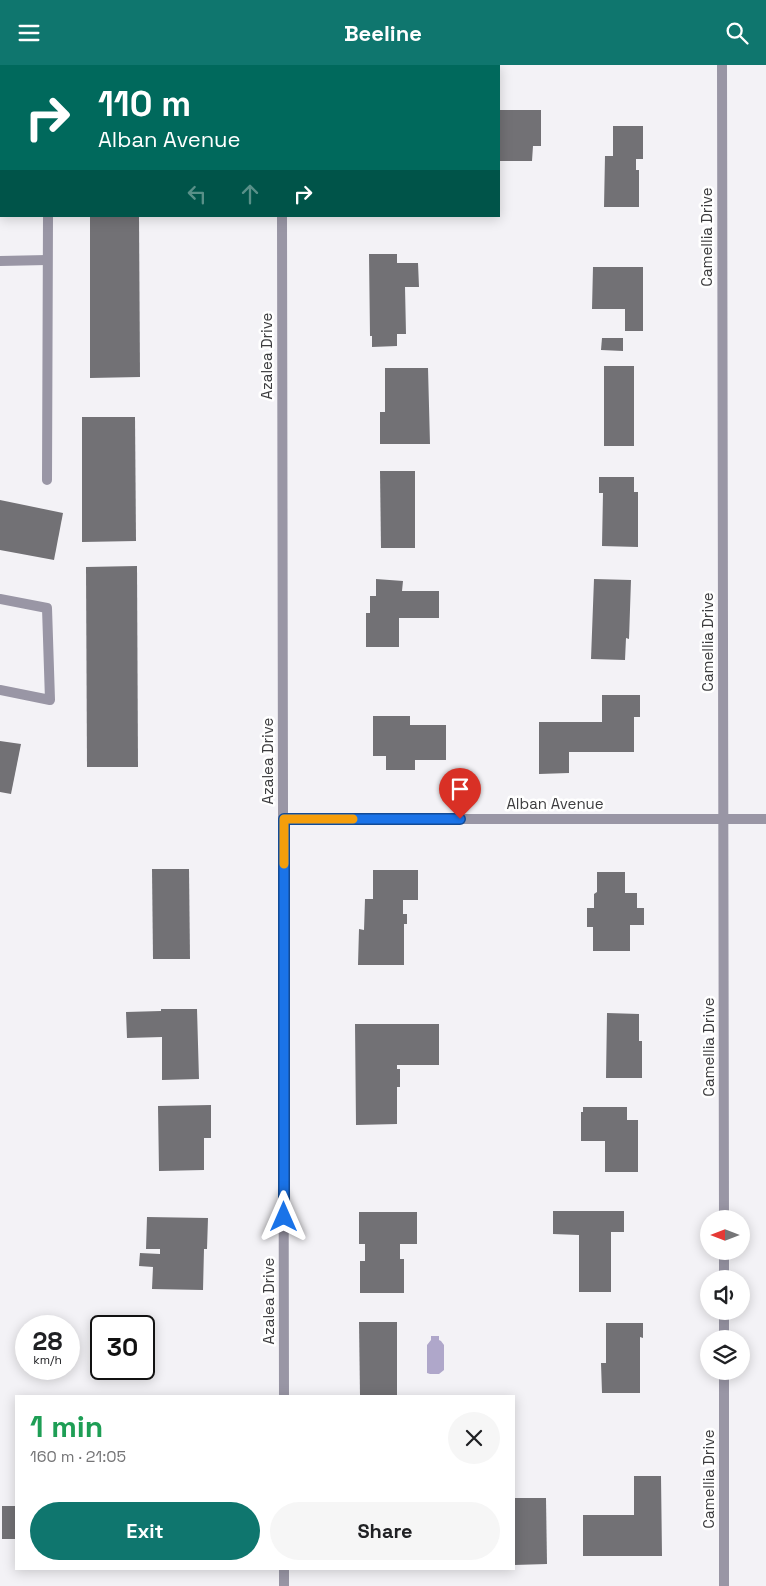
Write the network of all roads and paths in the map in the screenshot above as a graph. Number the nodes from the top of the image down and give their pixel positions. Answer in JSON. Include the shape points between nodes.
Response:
{"nodes":[{"id":1,"x":722,"y":65,"type":"edge"},
{"id":2,"x":48,"y":217,"type":"edge"},
{"id":3,"x":282,"y":217,"type":"edge"},
{"id":4,"x":47,"y":260,"type":"junction"},
{"id":5,"x":0,"y":261,"type":"edge"},
{"id":6,"x":47,"y":480,"type":"dead end"},
{"id":7,"x":0,"y":599,"type":"edge"},
{"id":8,"x":0,"y":690,"type":"edge"},
{"id":9,"x":284,"y":819,"type":"junction"},
{"id":10,"x":724,"y":819,"type":"junction"},
{"id":11,"x":766,"y":819,"type":"edge"},
{"id":12,"x":724,"y":1210,"type":"edge"},
{"id":13,"x":724,"y":1380,"type":"edge"},
{"id":14,"x":284,"y":1395,"type":"edge"},
{"id":15,"x":284,"y":1570,"type":"edge"},
{"id":16,"x":284,"y":1586,"type":"edge"},
{"id":17,"x":724,"y":1586,"type":"edge"}],
"edges":[{"from":1,"to":10,"type":"street","name":"Camellia Drive"},
{"from":2,"to":4,"type":"street"},
{"from":3,"to":9,"type":"street","name":"Azalea Drive"},
{"from":4,"to":5,"type":"street"},
{"from":4,"to":6,"type":"street"},
{"from":7,"to":8,"type":"street","via":[[47,608],[50,700]]},
{"from":9,"to":10,"type":"street","name":"Alban Avenue"},
{"from":9,"to":14,"type":"street","name":"Azalea Drive"},
{"from":10,"to":11,"type":"street","name":"Alban Avenue"},
{"from":10,"to":12,"type":"street","name":"Camellia Drive"},
{"from":13,"to":17,"type":"street","name":"Camellia Drive"},
{"from":15,"to":16,"type":"street"}]}
